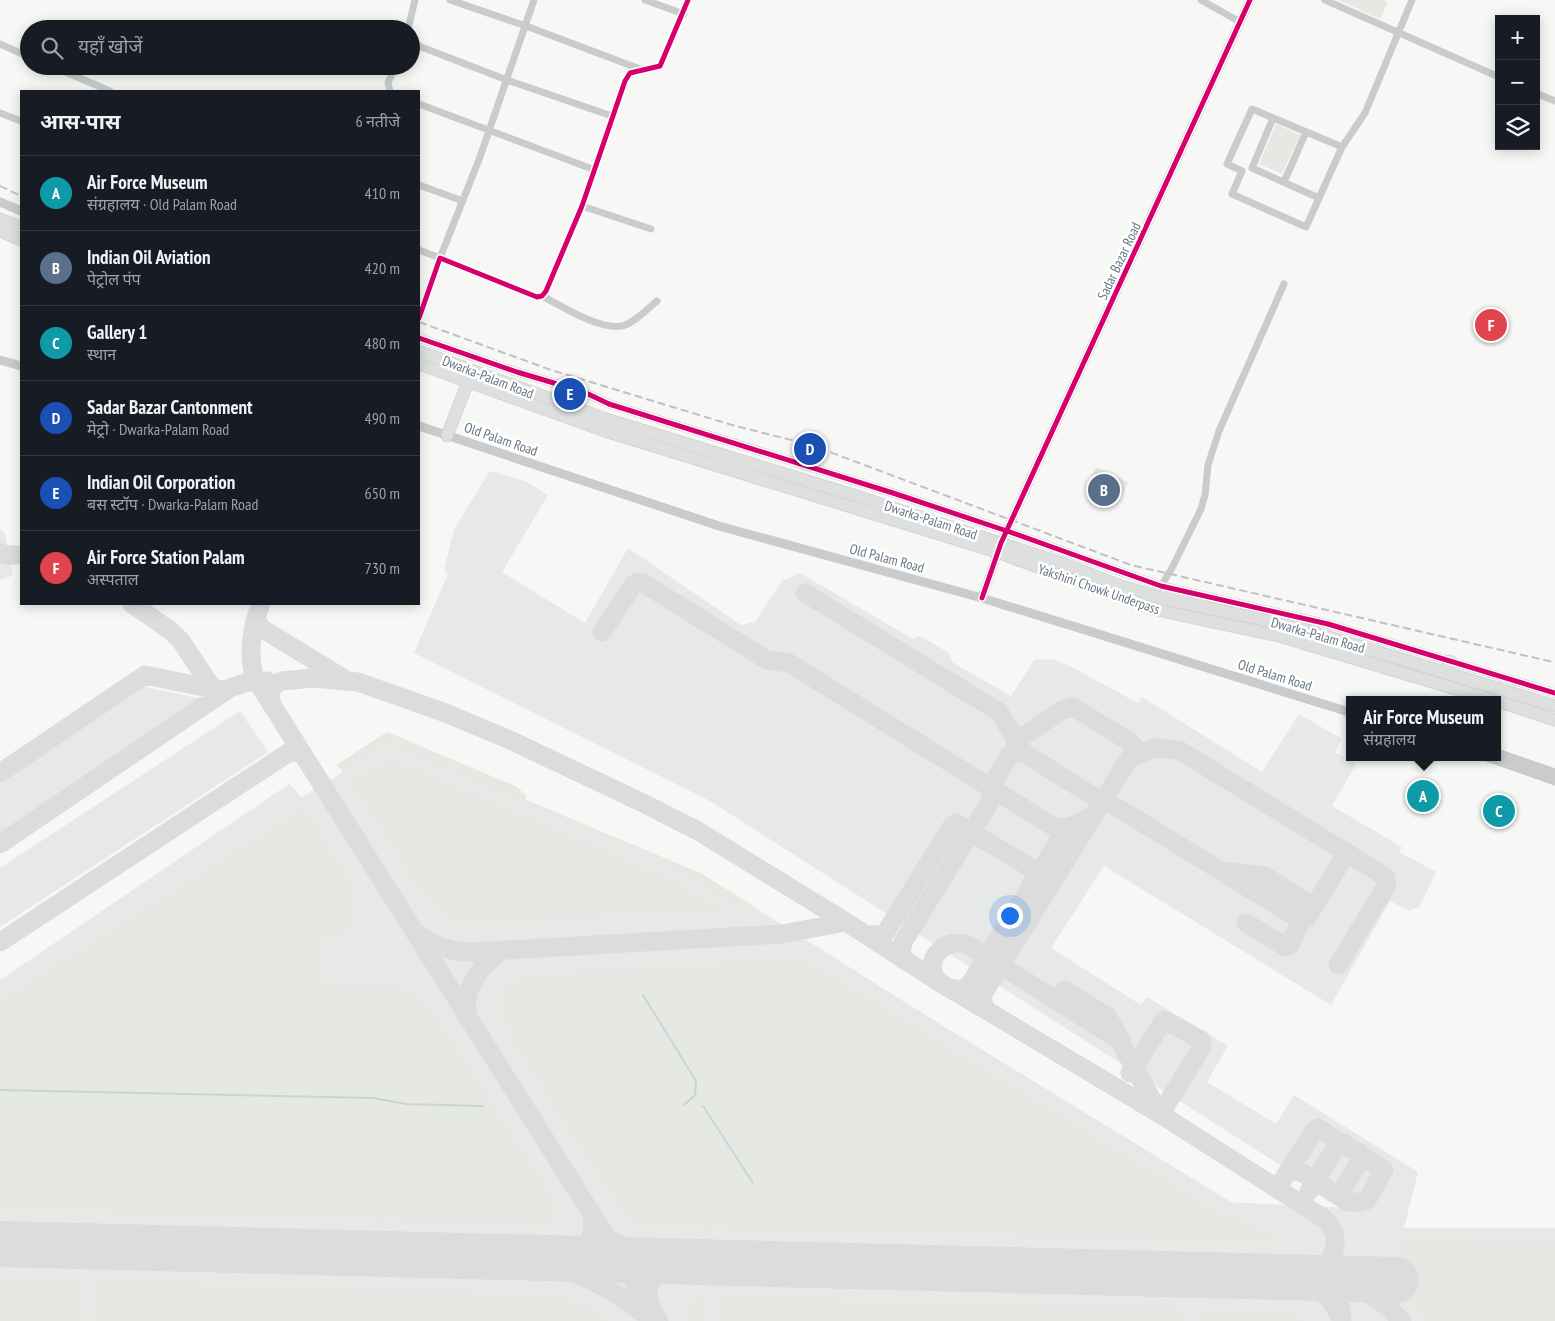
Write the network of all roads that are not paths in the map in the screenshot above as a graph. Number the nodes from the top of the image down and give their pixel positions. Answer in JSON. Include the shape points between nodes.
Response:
{"nodes":[{"id":1,"x":415,"y":0,"type":"edge"},
{"id":2,"x":450,"y":0,"type":"edge"},
{"id":3,"x":534,"y":0,"type":"edge"},
{"id":4,"x":645,"y":0,"type":"edge"},
{"id":5,"x":688,"y":0,"type":"edge"},
{"id":6,"x":1201,"y":0,"type":"edge"},
{"id":7,"x":1250,"y":0,"type":"edge"},
{"id":8,"x":1325,"y":0,"type":"edge"},
{"id":9,"x":1412,"y":0,"type":"edge"},
{"id":10,"x":684,"y":14,"type":"junction"},
{"id":11,"x":410,"y":20,"type":"edge"},
{"id":12,"x":1240,"y":22,"type":"junction"},
{"id":13,"x":526,"y":26,"type":"junction"},
{"id":14,"x":1397,"y":33,"type":"junction"},
{"id":15,"x":0,"y":44,"type":"edge"},
{"id":16,"x":420,"y":46,"type":"edge"},
{"id":17,"x":20,"y":52,"type":"edge"},
{"id":18,"x":642,"y":70,"type":"junction"},
{"id":19,"x":72,"y":75,"type":"edge"},
{"id":20,"x":391,"y":75,"type":"edge"},
{"id":21,"x":1495,"y":75,"type":"edge"},
{"id":22,"x":507,"y":80,"type":"junction"},
{"id":23,"x":108,"y":90,"type":"edge"},
{"id":24,"x":390,"y":90,"type":"edge"},
{"id":25,"x":1540,"y":95,"type":"edge"},
{"id":26,"x":1555,"y":101,"type":"edge"},
{"id":27,"x":420,"y":104,"type":"edge"},
{"id":28,"x":0,"y":113,"type":"edge"},
{"id":29,"x":612,"y":116,"type":"junction"},
{"id":30,"x":1273,"y":118,"type":"junction"},
{"id":31,"x":20,"y":121,"type":"edge"},
{"id":32,"x":489,"y":130,"type":"junction"},
{"id":33,"x":1306,"y":132,"type":"junction"},
{"id":34,"x":1342,"y":147,"type":"junction"},
{"id":35,"x":1252,"y":168,"type":"junction"},
{"id":36,"x":594,"y":170,"type":"junction"},
{"id":37,"x":1242,"y":171,"type":"junction"},
{"id":38,"x":1284,"y":182,"type":"junction"},
{"id":39,"x":420,"y":185,"type":"edge"},
{"id":40,"x":1319,"y":198,"type":"junction"},
{"id":41,"x":463,"y":201,"type":"junction"},
{"id":42,"x":0,"y":202,"type":"edge"},
{"id":43,"x":582,"y":206,"type":"junction"},
{"id":44,"x":20,"y":211,"type":"edge"},
{"id":45,"x":0,"y":219,"type":"edge"},
{"id":46,"x":20,"y":227,"type":"edge"},
{"id":47,"x":651,"y":229,"type":"dead end"},
{"id":48,"x":0,"y":232,"type":"edge"},
{"id":49,"x":20,"y":240,"type":"edge"},
{"id":50,"x":420,"y":250,"type":"edge"},
{"id":51,"x":440,"y":258,"type":"junction"},
{"id":52,"x":1284,"y":284,"type":"dead end"},
{"id":53,"x":542,"y":296,"type":"junction"},
{"id":54,"x":657,"y":301,"type":"dead end"},
{"id":55,"x":420,"y":315,"type":"edge"},
{"id":56,"x":420,"y":338,"type":"edge"},
{"id":57,"x":420,"y":351,"type":"edge"},
{"id":58,"x":0,"y":360,"type":"edge"},
{"id":59,"x":420,"y":364,"type":"edge"},
{"id":60,"x":20,"y":366,"type":"edge"},
{"id":61,"x":468,"y":382,"type":"junction"},
{"id":62,"x":420,"y":426,"type":"edge"},
{"id":63,"x":447,"y":436,"type":"junction"},
{"id":64,"x":1007,"y":531,"type":"junction"},
{"id":65,"x":999,"y":548,"type":"junction"},
{"id":66,"x":1161,"y":586,"type":"junction"},
{"id":67,"x":982,"y":598,"type":"junction"},
{"id":68,"x":1450,"y":661,"type":"junction"},
{"id":69,"x":1447,"y":673,"type":"junction"},
{"id":70,"x":1555,"y":693,"type":"edge"},
{"id":71,"x":1479,"y":696,"type":"edge"},
{"id":72,"x":1501,"y":702,"type":"edge"},
{"id":73,"x":1555,"y":706,"type":"edge"},
{"id":74,"x":1346,"y":711,"type":"edge"},
{"id":75,"x":1555,"y":720,"type":"edge"},
{"id":76,"x":1501,"y":754,"type":"edge"},
{"id":77,"x":1498,"y":761,"type":"edge"},
{"id":78,"x":1555,"y":773,"type":"edge"},
{"id":79,"x":1555,"y":781,"type":"edge"}],
"edges":[{"from":1,"to":11,"type":"street"},
{"from":2,"to":13,"type":"street"},
{"from":3,"to":13,"type":"street"},
{"from":4,"to":10,"type":"street"},
{"from":5,"to":10,"type":"street"},
{"from":6,"to":12,"type":"street"},
{"from":7,"to":12,"type":"street","name":"Sadar Bazar Road"},
{"from":8,"to":14,"type":"street"},
{"from":9,"to":14,"type":"street"},
{"from":10,"to":18,"type":"street","via":[[660,66]]},
{"from":12,"to":64,"type":"street","name":"Sadar Bazar Road"},
{"from":13,"to":18,"type":"street"},
{"from":13,"to":22,"type":"street"},
{"from":14,"to":21,"type":"street"},
{"from":14,"to":34,"type":"street","via":[[1365,113]]},
{"from":15,"to":17,"type":"street"},
{"from":16,"to":22,"type":"street"},
{"from":18,"to":29,"type":"street","via":[[630,73]]},
{"from":19,"to":23,"type":"street"},
{"from":20,"to":24,"type":"street"},
{"from":22,"to":29,"type":"street"},
{"from":22,"to":32,"type":"street"},
{"from":25,"to":26,"type":"street"},
{"from":27,"to":32,"type":"street"},
{"from":28,"to":31,"type":"street"},
{"from":29,"to":36,"type":"street"},
{"from":30,"to":33,"type":"street"},
{"from":30,"to":35,"type":"street"},
{"from":30,"to":37,"type":"street","via":[[1252,109],[1227,164]]},
{"from":32,"to":36,"type":"street"},
{"from":32,"to":41,"type":"street"},
{"from":33,"to":34,"type":"street"},
{"from":33,"to":38,"type":"street"},
{"from":34,"to":40,"type":"street"},
{"from":35,"to":37,"type":"street"},
{"from":35,"to":38,"type":"street"},
{"from":36,"to":43,"type":"street"},
{"from":37,"to":40,"type":"street","via":[[1232,194],[1306,227]]},
{"from":38,"to":40,"type":"street"},
{"from":39,"to":41,"type":"street"},
{"from":41,"to":51,"type":"street"},
{"from":42,"to":44,"type":"street"},
{"from":43,"to":47,"type":"street"},
{"from":43,"to":53,"type":"street"},
{"from":45,"to":46,"type":"main road"},
{"from":48,"to":49,"type":"main road"},
{"from":50,"to":51,"type":"street"},
{"from":51,"to":53,"type":"street","via":[[537,297]]},
{"from":51,"to":55,"type":"street"},
{"from":52,"to":66,"type":"street","via":[[1219,431],[1208,465],[1206,495],[1201,509]]},
{"from":53,"to":54,"type":"street","via":[[583,317],[605,325],[622,326]]},
{"from":56,"to":64,"type":"street","via":[[584,392],[609,404]]},
{"from":57,"to":65,"type":"main road","name":"Dwarka-Palam Road","via":[[609,420],[853,495]]},
{"from":58,"to":60,"type":"street"},
{"from":59,"to":61,"type":"main road","name":"Dwarka-Palam Road"},
{"from":61,"to":63,"type":"main road"},
{"from":61,"to":65,"type":"main road","name":"Dwarka-Palam Road","via":[[605,431]]},
{"from":62,"to":63,"type":"street","name":"Old Palam Road"},
{"from":63,"to":67,"type":"street","name":"Old Palam Road","via":[[720,526]]},
{"from":64,"to":65,"type":"street","name":"Sadar Bazar Road"},
{"from":64,"to":66,"type":"street"},
{"from":65,"to":67,"type":"street","name":"Sadar Bazar Road"},
{"from":65,"to":69,"type":"main road","name":"Dwarka-Palam Road","via":[[1161,598],[1294,626]]},
{"from":65,"to":71,"type":"main road","name":"Yakshini Chowk Underpass","via":[[1152,609],[1278,636]]},
{"from":66,"to":68,"type":"street","via":[[1328,624]]},
{"from":67,"to":74,"type":"street","name":"Old Palam Road"},
{"from":68,"to":69,"type":"main road"},
{"from":68,"to":70,"type":"street"},
{"from":69,"to":73,"type":"main road"},
{"from":72,"to":75,"type":"main road"},
{"from":76,"to":78,"type":"street"},
{"from":77,"to":79,"type":"street"}]}
